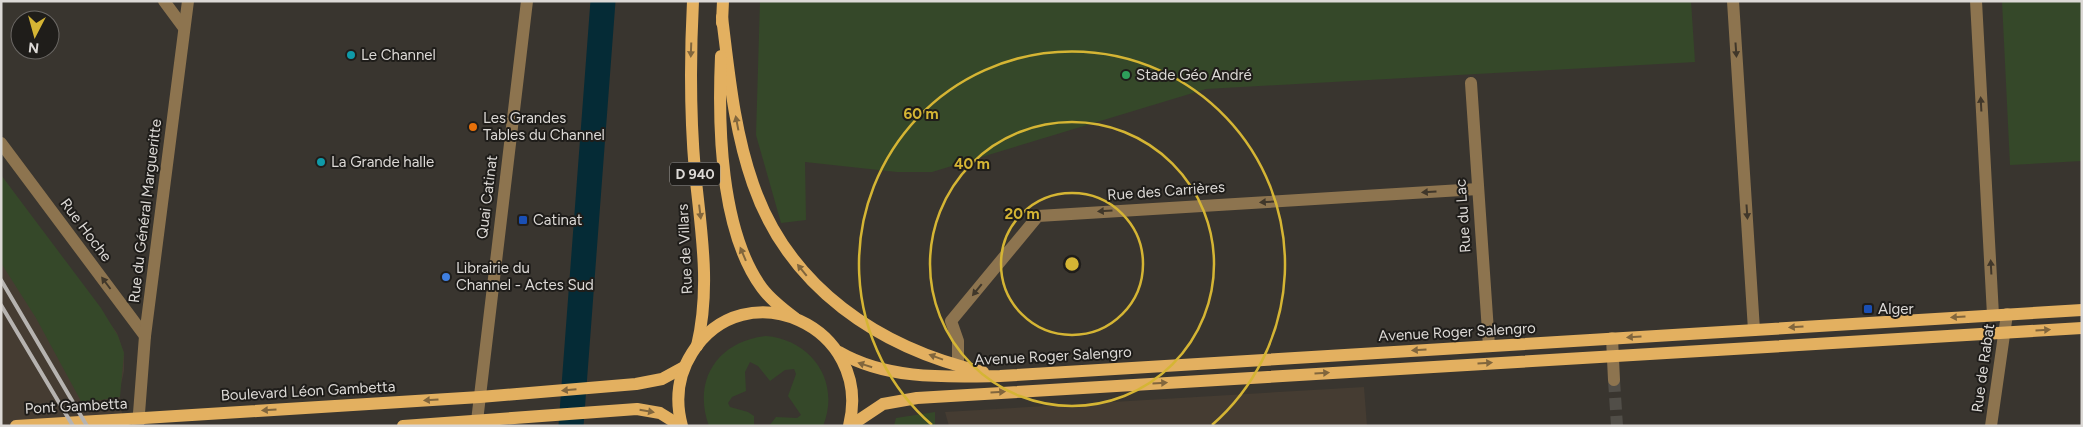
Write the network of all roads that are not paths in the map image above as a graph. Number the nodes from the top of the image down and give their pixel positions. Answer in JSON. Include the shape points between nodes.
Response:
{"nodes":[{"id":1,"x":164,"y":1,"type":"edge"},
{"id":2,"x":188,"y":1,"type":"edge"},
{"id":3,"x":527,"y":1,"type":"edge"},
{"id":4,"x":693,"y":1,"type":"edge"},
{"id":5,"x":723,"y":1,"type":"edge"},
{"id":6,"x":1733,"y":1,"type":"edge"},
{"id":7,"x":1976,"y":1,"type":"edge"},
{"id":8,"x":722,"y":17,"type":"junction"},
{"id":9,"x":184,"y":28,"type":"junction"},
{"id":10,"x":1471,"y":83,"type":"dead end"},
{"id":11,"x":1,"y":143,"type":"edge"},
{"id":12,"x":1478,"y":189,"type":"junction"},
{"id":13,"x":2082,"y":310,"type":"edge"},
{"id":14,"x":2007,"y":314,"type":"junction"},
{"id":15,"x":1993,"y":315,"type":"junction"},
{"id":16,"x":795,"y":318,"type":"junction"},
{"id":17,"x":2082,"y":328,"type":"edge"},
{"id":18,"x":1754,"y":330,"type":"junction"},
{"id":19,"x":2004,"y":332,"type":"junction"},
{"id":20,"x":145,"y":336,"type":"junction"},
{"id":21,"x":1612,"y":338,"type":"junction"},
{"id":22,"x":697,"y":346,"type":"junction"},
{"id":23,"x":1489,"y":346,"type":"junction"},
{"id":24,"x":839,"y":352,"type":"junction"},
{"id":25,"x":1613,"y":356,"type":"junction"},
{"id":26,"x":958,"y":365,"type":"junction"},
{"id":27,"x":684,"y":367,"type":"junction"},
{"id":28,"x":1000,"y":376,"type":"junction"},
{"id":29,"x":1614,"y":380,"type":"tunnel mouth"},
{"id":30,"x":480,"y":397,"type":"junction"},
{"id":31,"x":136,"y":421,"type":"edge"},
{"id":32,"x":477,"y":421,"type":"junction"},
{"id":33,"x":16,"y":426,"type":"edge"},
{"id":34,"x":403,"y":426,"type":"edge"},
{"id":35,"x":681,"y":426,"type":"edge"},
{"id":36,"x":849,"y":426,"type":"edge"},
{"id":37,"x":1991,"y":426,"type":"edge"}],
"edges":[{"from":1,"to":9,"type":"street"},
{"from":2,"to":9,"type":"street","name":"Rue du Général Margueritte"},
{"from":3,"to":30,"type":"street","name":"Quai Catinat"},
{"from":4,"to":22,"type":"main road","name":"Rue de Villars","number":"D 940","one_way":true,"via":[[691,120],[705,272]]},
{"from":5,"to":8,"type":"main road","number":"D 940"},
{"from":6,"to":18,"type":"street","one_way":true},
{"from":15,"to":7,"type":"street","one_way":true},
{"from":16,"to":8,"type":"main road","number":"D 940","one_way":true,"via":[[756,280],[742,252],[732,218],[722,133]]},
{"from":26,"to":8,"type":"main road","one_way":true,"via":[[879,333],[848,313],[817,287],[781,242],[760,204],[746,162]]},
{"from":9,"to":20,"type":"street","name":"Rue du Général Margueritte"},
{"from":10,"to":12,"type":"street","name":"Rue du Lac"},
{"from":20,"to":11,"type":"street","name":"Rue Hoche","one_way":true},
{"from":12,"to":23,"type":"street","name":"Rue du Lac"},
{"from":12,"to":26,"type":"street","name":"Rue des Carrières","one_way":true,"via":[[1038,216],[952,321],[958,341]]},
{"from":13,"to":14,"type":"main road","name":"Avenue Roger Salengro"},
{"from":14,"to":15,"type":"main road","name":"Avenue Roger Salengro"},
{"from":14,"to":19,"type":"street","name":"Rue de Rabat"},
{"from":15,"to":18,"type":"main road","name":"Avenue Roger Salengro","one_way":true},
{"from":16,"to":22,"type":"main road","via":[[767,313],[739,317],[713,330]]},
{"from":16,"to":24,"type":"main road","via":[[820,332]]},
{"from":19,"to":17,"type":"main road","one_way":true},
{"from":18,"to":21,"type":"main road","name":"Avenue Roger Salengro","one_way":true},
{"from":19,"to":25,"type":"main road"},
{"from":19,"to":37,"type":"street","name":"Rue de Rabat"},
{"from":20,"to":31,"type":"street","name":"Rue du Général Margueritte"},
{"from":21,"to":23,"type":"main road","name":"Avenue Roger Salengro"},
{"from":21,"to":25,"type":"street"},
{"from":22,"to":27,"type":"main road"},
{"from":23,"to":28,"type":"main road","name":"Avenue Roger Salengro","one_way":true},
{"from":28,"to":24,"type":"main road","name":"Avenue Roger Salengro","one_way":true,"via":[[945,376],[887,370],[863,365]]},
{"from":24,"to":36,"type":"main road","via":[[852,388]]},
{"from":25,"to":29,"type":"street"},
{"from":36,"to":25,"type":"main road","one_way":true,"via":[[883,404],[917,398]]},
{"from":26,"to":28,"type":"main road"},
{"from":27,"to":30,"type":"main road","name":"Boulevard Léon Gambetta","one_way":true,"via":[[654,382]]},
{"from":27,"to":35,"type":"main road","via":[[678,394]]},
{"from":30,"to":31,"type":"main road","name":"Boulevard Léon Gambetta","one_way":true},
{"from":30,"to":32,"type":"street"},
{"from":31,"to":33,"type":"main road","name":"Pont Gambetta"},
{"from":32,"to":34,"type":"main road"},
{"from":32,"to":35,"type":"main road","one_way":true,"via":[[637,409],[654,411]]}]}
